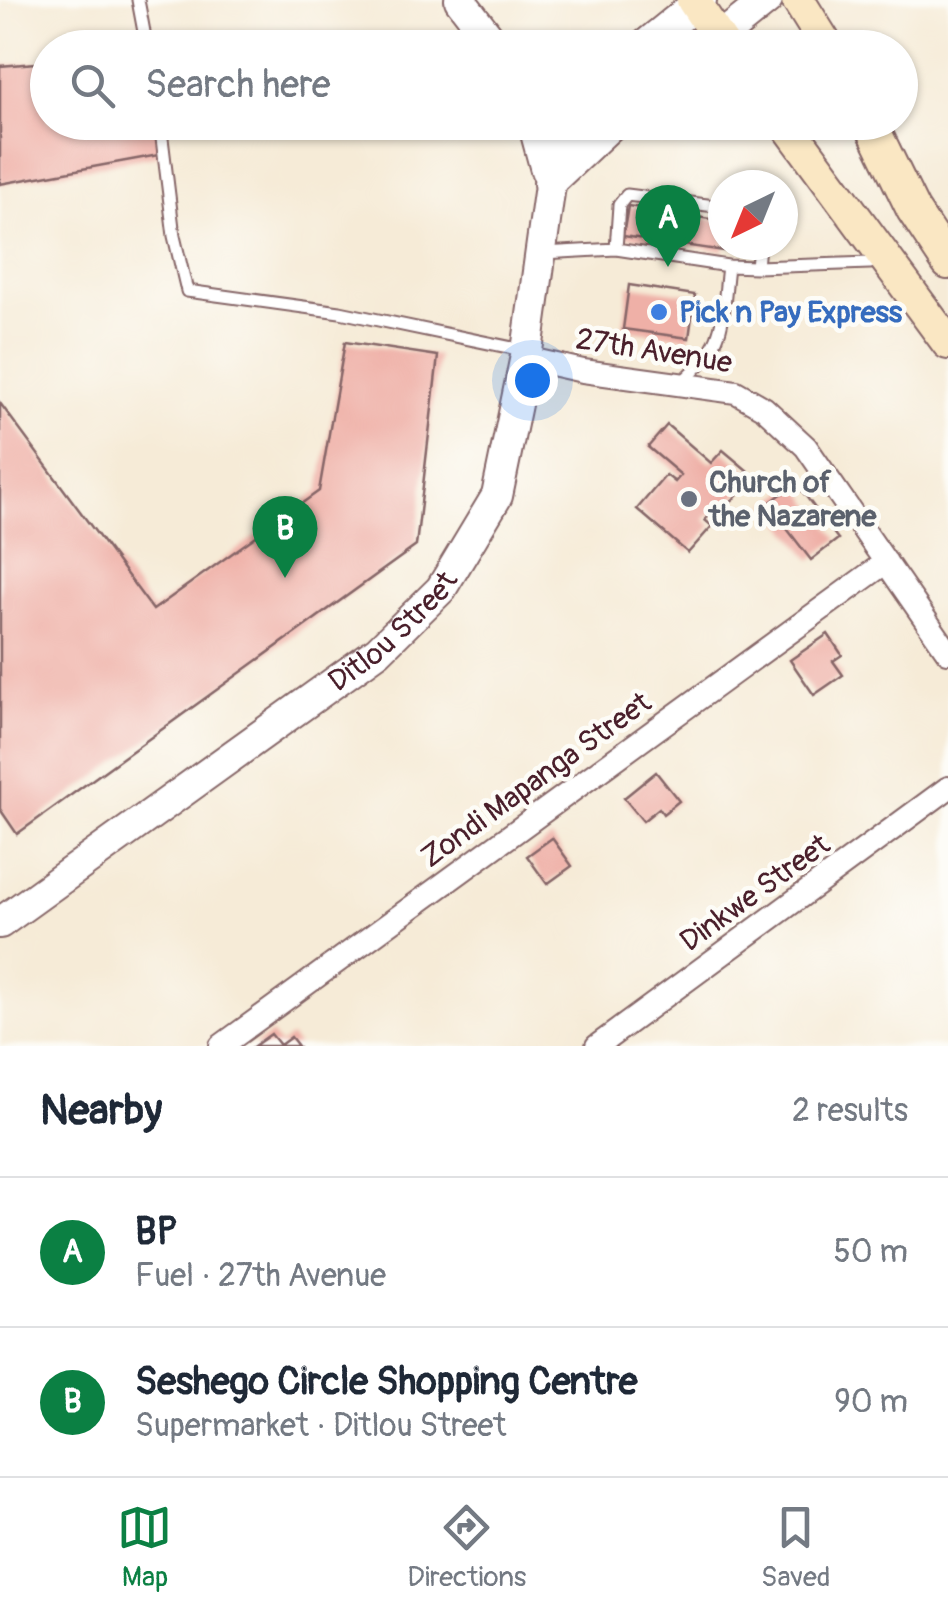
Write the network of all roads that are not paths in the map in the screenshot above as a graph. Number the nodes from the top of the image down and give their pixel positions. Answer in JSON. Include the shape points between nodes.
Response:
{"nodes":[{"id":1,"x":138,"y":0,"type":"edge"},
{"id":2,"x":460,"y":0,"type":"edge"},
{"id":3,"x":767,"y":0,"type":"edge"},
{"id":4,"x":798,"y":0,"type":"edge"},
{"id":5,"x":697,"y":1,"type":"edge"},
{"id":6,"x":144,"y":30,"type":"edge"},
{"id":7,"x":482,"y":30,"type":"edge"},
{"id":8,"x":663,"y":30,"type":"edge"},
{"id":9,"x":710,"y":30,"type":"edge"},
{"id":10,"x":734,"y":30,"type":"edge"},
{"id":11,"x":817,"y":30,"type":"edge"},
{"id":12,"x":162,"y":140,"type":"edge"},
{"id":13,"x":538,"y":140,"type":"edge"},
{"id":14,"x":557,"y":140,"type":"edge"},
{"id":15,"x":595,"y":140,"type":"edge"},
{"id":16,"x":798,"y":140,"type":"edge"},
{"id":17,"x":879,"y":140,"type":"edge"},
{"id":18,"x":549,"y":183,"type":"junction"},
{"id":19,"x":708,"y":205,"type":"edge"},
{"id":20,"x":616,"y":249,"type":"junction"},
{"id":21,"x":539,"y":253,"type":"junction"},
{"id":22,"x":886,"y":258,"type":"junction"},
{"id":23,"x":758,"y":260,"type":"edge"},
{"id":24,"x":948,"y":263,"type":"edge"},
{"id":25,"x":728,"y":266,"type":"junction"},
{"id":26,"x":757,"y":267,"type":"junction"},
{"id":27,"x":948,"y":344,"type":"edge"},
{"id":28,"x":526,"y":355,"type":"junction"},
{"id":29,"x":680,"y":384,"type":"junction"},
{"id":30,"x":886,"y":562,"type":"junction"},
{"id":31,"x":948,"y":652,"type":"edge"},
{"id":32,"x":948,"y":788,"type":"edge"},
{"id":33,"x":0,"y":924,"type":"edge"},
{"id":34,"x":221,"y":1046,"type":"edge"},
{"id":35,"x":597,"y":1046,"type":"edge"}],
"edges":[{"from":1,"to":6,"type":"lane"},
{"from":2,"to":7,"type":"street"},
{"from":3,"to":10,"type":"street"},
{"from":4,"to":11,"type":"main road"},
{"from":5,"to":8,"type":"street"},
{"from":5,"to":9,"type":"main road"},
{"from":12,"to":28,"type":"lane","via":[[187,291],[340,312]]},
{"from":13,"to":18,"type":"street"},
{"from":14,"to":18,"type":"street","name":"Ditlou Street"},
{"from":15,"to":18,"type":"street"},
{"from":16,"to":22,"type":"main road"},
{"from":17,"to":24,"type":"main road"},
{"from":18,"to":21,"type":"street","name":"Ditlou Street"},
{"from":19,"to":20,"type":"lane","via":[[628,195],[620,205]]},
{"from":20,"to":21,"type":"lane"},
{"from":20,"to":25,"type":"lane"},
{"from":21,"to":28,"type":"street","name":"Ditlou Street"},
{"from":22,"to":26,"type":"lane"},
{"from":22,"to":27,"type":"main road"},
{"from":23,"to":26,"type":"lane"},
{"from":25,"to":26,"type":"lane"},
{"from":25,"to":29,"type":"lane","via":[[714,351]]},
{"from":28,"to":29,"type":"street","name":"27th Avenue","via":[[583,371]]},
{"from":28,"to":33,"type":"street","name":"Ditlou Street","via":[[497,496],[441,589],[378,651]]},
{"from":29,"to":30,"type":"street","name":"27th Avenue","via":[[736,392],[783,424]]},
{"from":30,"to":31,"type":"street","name":"27th Avenue"},
{"from":30,"to":34,"type":"street","name":"Zondi Mapanga Street"},
{"from":32,"to":35,"type":"street","name":"Dinkwe Street"}]}
